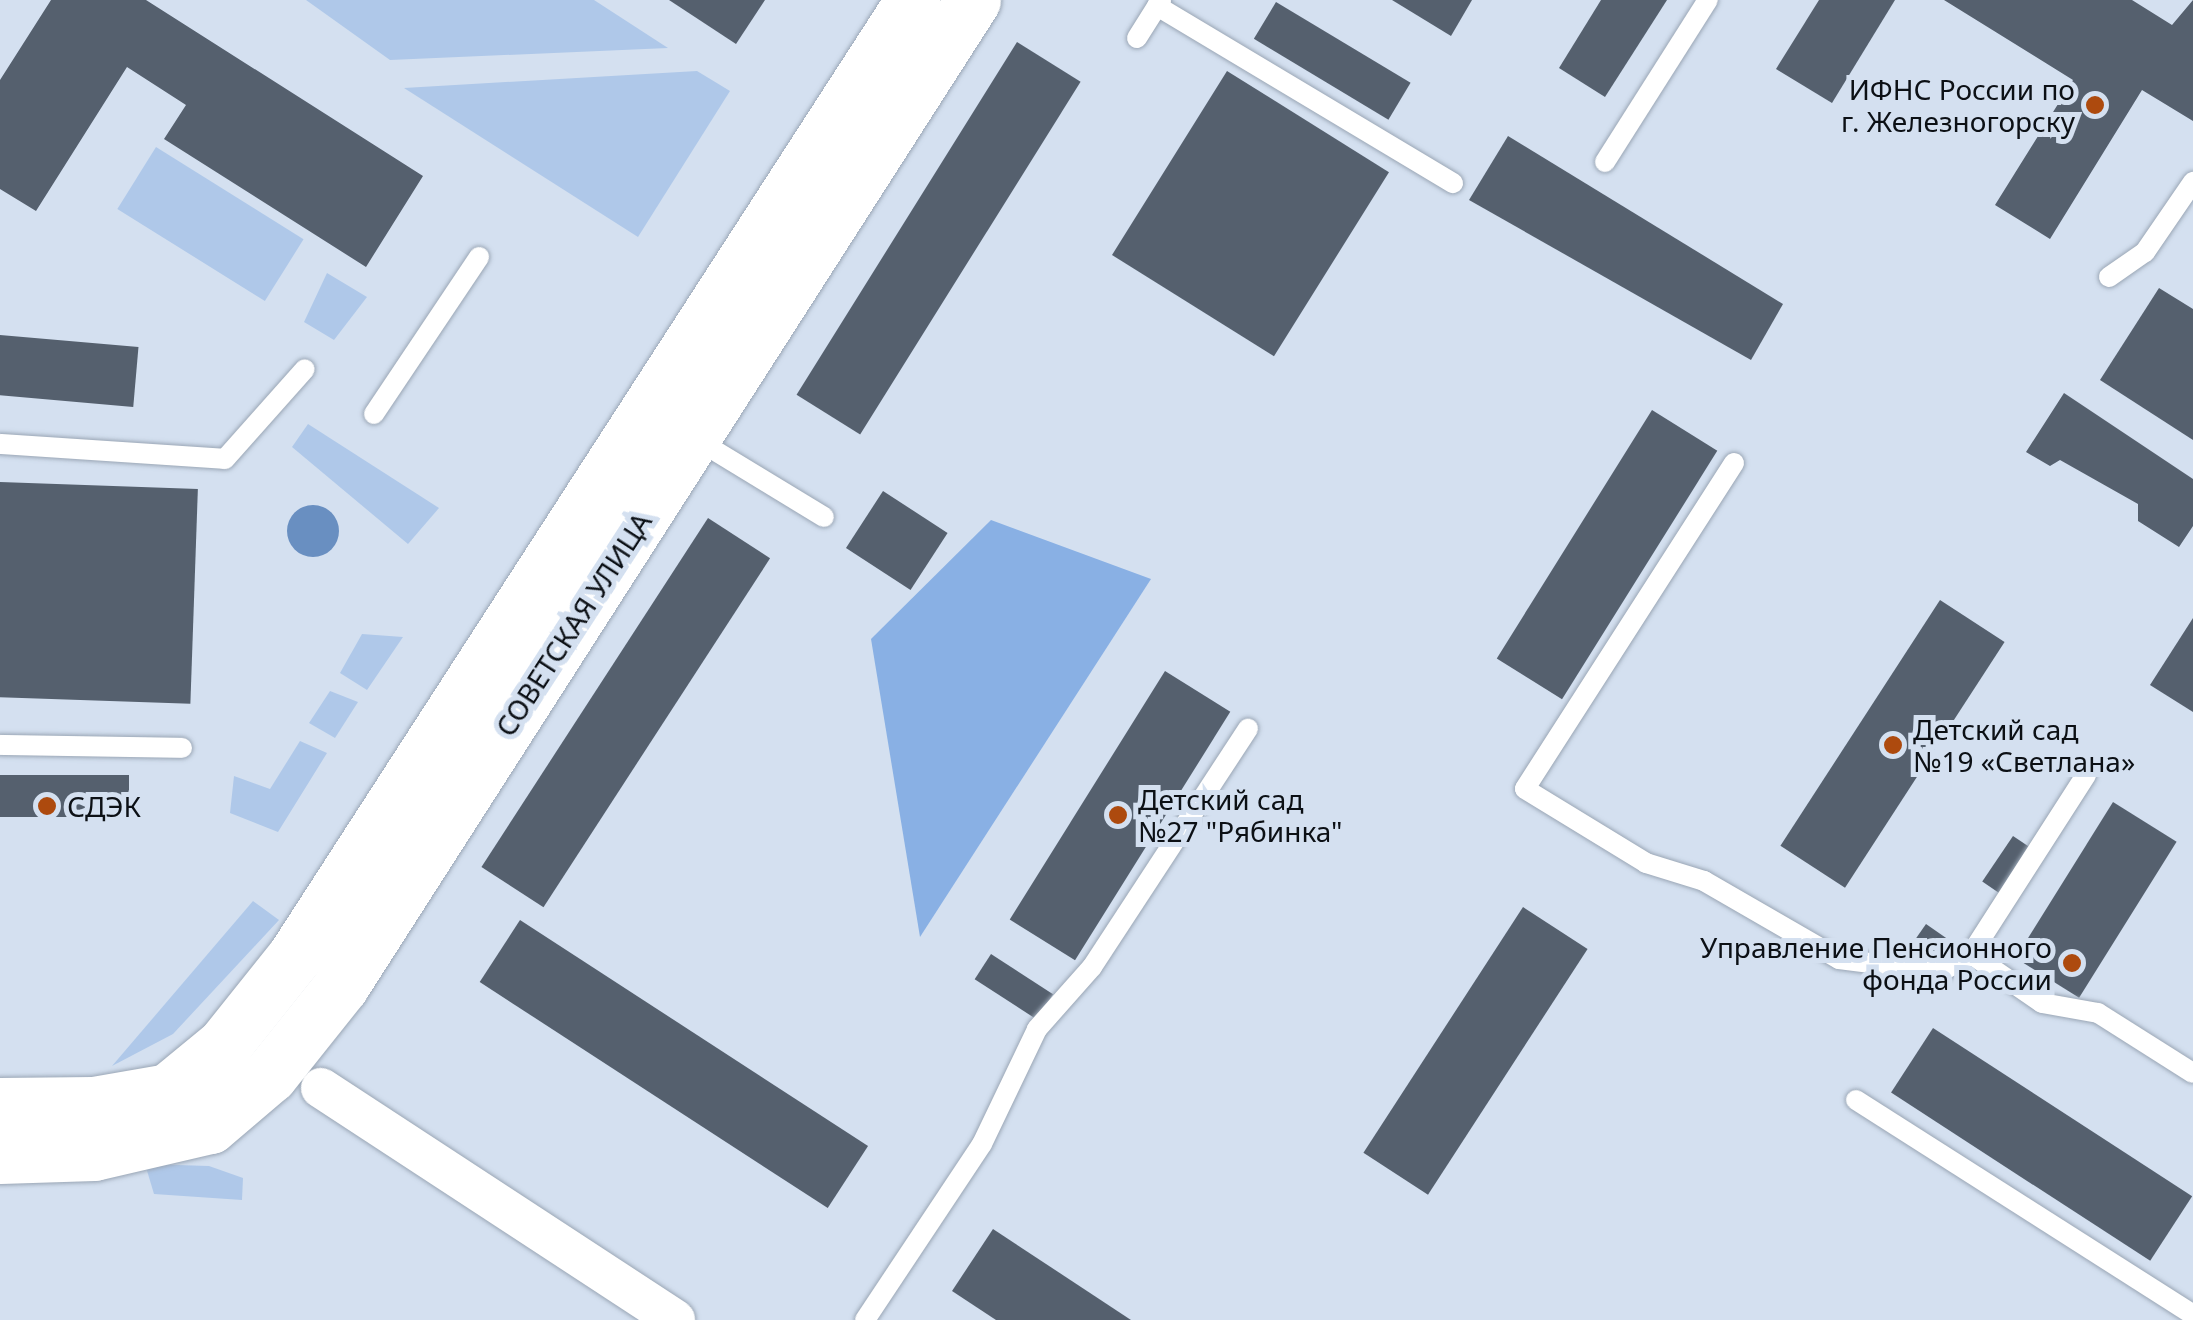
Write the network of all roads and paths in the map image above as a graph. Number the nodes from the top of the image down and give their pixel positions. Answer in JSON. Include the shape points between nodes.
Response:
{"nodes":[{"id":1,"x":913,"y":0,"type":"edge"},
{"id":2,"x":972,"y":0,"type":"edge"},
{"id":3,"x":1708,"y":0,"type":"edge"},
{"id":4,"x":1159,"y":3,"type":"edge"},
{"id":5,"x":1137,"y":38,"type":"dead end"},
{"id":6,"x":1605,"y":162,"type":"dead end"},
{"id":7,"x":2193,"y":182,"type":"edge"},
{"id":8,"x":1452,"y":183,"type":"dead end"},
{"id":9,"x":479,"y":258,"type":"dead end"},
{"id":10,"x":2109,"y":277,"type":"dead end"},
{"id":11,"x":305,"y":369,"type":"dead end"},
{"id":12,"x":374,"y":414,"type":"dead end"},
{"id":13,"x":693,"y":437,"type":"junction"},
{"id":14,"x":0,"y":444,"type":"edge"},
{"id":15,"x":1734,"y":464,"type":"dead end"},
{"id":16,"x":824,"y":517,"type":"dead end"},
{"id":17,"x":1248,"y":729,"type":"dead end"},
{"id":18,"x":0,"y":745,"type":"edge"},
{"id":19,"x":182,"y":748,"type":"dead end"},
{"id":20,"x":2086,"y":775,"type":"dead end"},
{"id":21,"x":1971,"y":954,"type":"junction"},
{"id":22,"x":295,"y":956,"type":"junction"},
{"id":23,"x":342,"y":986,"type":"junction"},
{"id":24,"x":202,"y":1064,"type":"junction"},
{"id":25,"x":2193,"y":1073,"type":"edge"},
{"id":26,"x":321,"y":1088,"type":"dead end"},
{"id":27,"x":1856,"y":1100,"type":"dead end"},
{"id":28,"x":0,"y":1105,"type":"edge"},
{"id":29,"x":94,"y":1129,"type":"junction"},
{"id":30,"x":221,"y":1139,"type":"junction"},
{"id":31,"x":0,"y":1156,"type":"edge"},
{"id":32,"x":2193,"y":1315,"type":"edge"},
{"id":33,"x":675,"y":1320,"type":"edge"},
{"id":34,"x":865,"y":1320,"type":"edge"}],
"edges":[{"from":1,"to":22,"type":"main road","name":"СОВЕТСКАЯ УЛИЦА"},
{"from":2,"to":13,"type":"main road","name":"СОВЕТСКАЯ УЛИЦА"},
{"from":3,"to":6,"type":"lane"},
{"from":4,"to":5,"type":"lane"},
{"from":4,"to":8,"type":"lane"},
{"from":7,"to":10,"type":"lane","via":[[2145,252]]},
{"from":9,"to":12,"type":"lane"},
{"from":11,"to":14,"type":"lane","via":[[226,459]]},
{"from":13,"to":16,"type":"lane"},
{"from":13,"to":23,"type":"main road","name":"СОВЕТСКАЯ УЛИЦА"},
{"from":15,"to":21,"type":"lane","via":[[1524,789],[1646,863],[1704,881],[1839,959],[1942,972]]},
{"from":17,"to":34,"type":"lane","via":[[1092,967],[1037,1029],[982,1144]]},
{"from":18,"to":19,"type":"lane"},
{"from":20,"to":21,"type":"lane"},
{"from":21,"to":25,"type":"lane","via":[[2042,1003],[2098,1013]]},
{"from":22,"to":23,"type":"main road"},
{"from":22,"to":24,"type":"main road","name":"СОВЕТСКАЯ УЛИЦА"},
{"from":23,"to":30,"type":"main road","name":"СОВЕТСКАЯ УЛИЦА"},
{"from":24,"to":29,"type":"main road","name":"СОВЕТСКАЯ УЛИЦА","via":[[168,1091]]},
{"from":24,"to":30,"type":"main road"},
{"from":26,"to":33,"type":"street"},
{"from":27,"to":32,"type":"lane"},
{"from":28,"to":29,"type":"main road"},
{"from":29,"to":30,"type":"main road","name":"СОВЕТСКАЯ УЛИЦА"},
{"from":29,"to":31,"type":"main road"}]}
